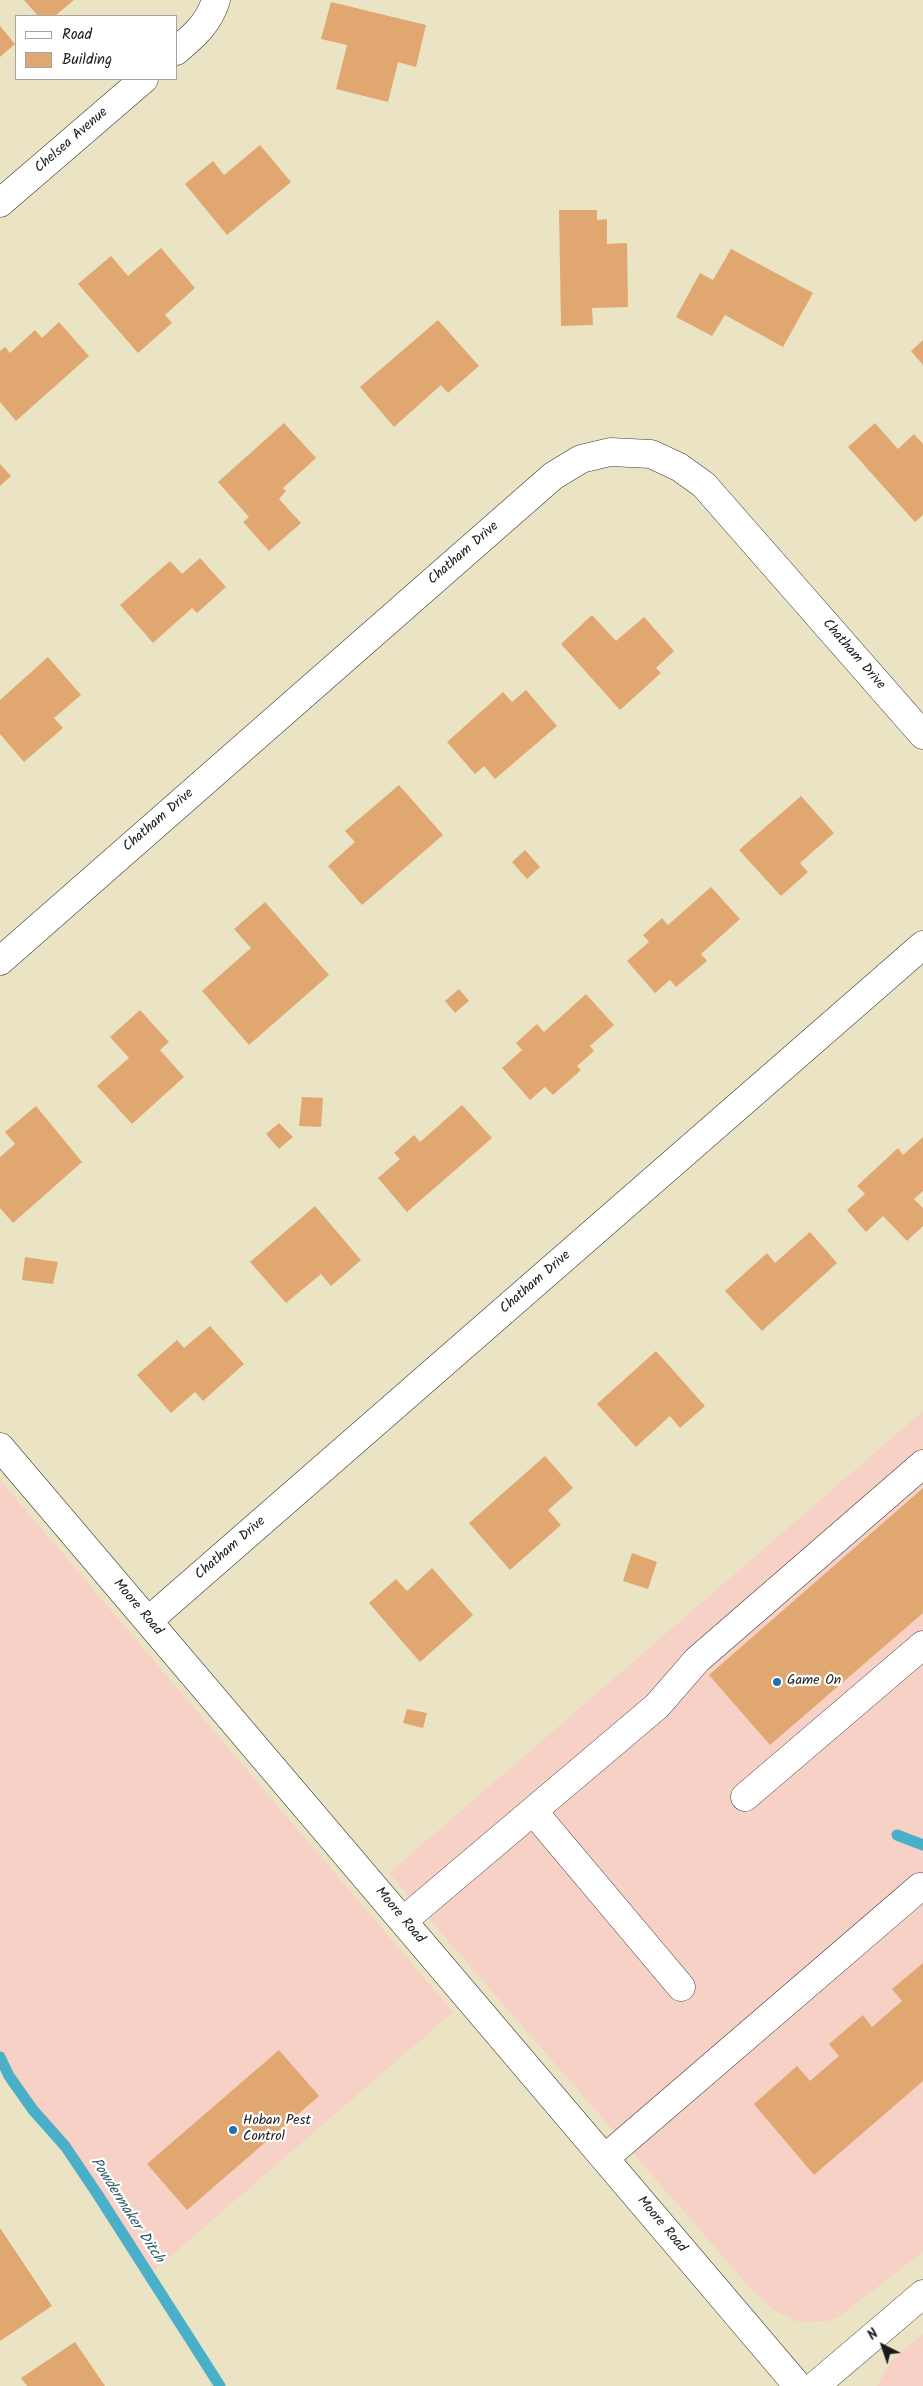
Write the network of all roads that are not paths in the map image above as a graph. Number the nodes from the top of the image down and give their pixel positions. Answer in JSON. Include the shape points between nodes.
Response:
{"nodes":[{"id":1,"x":216,"y":0,"type":"edge"},
{"id":2,"x":178,"y":49,"type":"edge"},
{"id":3,"x":143,"y":80,"type":"edge"},
{"id":4,"x":0,"y":203,"type":"edge"},
{"id":5,"x":923,"y":735,"type":"edge"},
{"id":6,"x":923,"y":945,"type":"edge"},
{"id":7,"x":0,"y":961,"type":"edge"},
{"id":8,"x":0,"y":1447,"type":"edge"},
{"id":9,"x":923,"y":1464,"type":"edge"},
{"id":10,"x":148,"y":1621,"type":"junction"},
{"id":11,"x":923,"y":1646,"type":"edge"},
{"id":12,"x":745,"y":1797,"type":"dead end"},
{"id":13,"x":533,"y":1811,"type":"junction"},
{"id":14,"x":920,"y":1887,"type":"dead end"},
{"id":15,"x":403,"y":1921,"type":"junction"},
{"id":16,"x":681,"y":1988,"type":"dead end"},
{"id":17,"x":605,"y":2158,"type":"junction"},
{"id":18,"x":923,"y":2294,"type":"edge"},
{"id":19,"x":798,"y":2386,"type":"edge"},
{"id":20,"x":815,"y":2386,"type":"edge"}],
"edges":[{"from":1,"to":2,"type":"street","via":[[201,30]]},
{"from":3,"to":4,"type":"street","name":"Chelsea Avenue"},
{"from":5,"to":7,"type":"street","name":"Chatham Drive","via":[[704,485],[679,467],[651,454],[610,452],[596,455],[581,459],[553,476]]},
{"from":6,"to":10,"type":"street","name":"Chatham Drive"},
{"from":8,"to":10,"type":"street","name":"Moore Road"},
{"from":9,"to":13,"type":"street","via":[[697,1660],[657,1706]]},
{"from":10,"to":15,"type":"street","name":"Moore Road"},
{"from":11,"to":12,"type":"street"},
{"from":13,"to":15,"type":"street"},
{"from":13,"to":16,"type":"street"},
{"from":14,"to":17,"type":"street"},
{"from":15,"to":17,"type":"street","name":"Moore Road"},
{"from":17,"to":19,"type":"street","name":"Moore Road"},
{"from":18,"to":20,"type":"street"}]}
